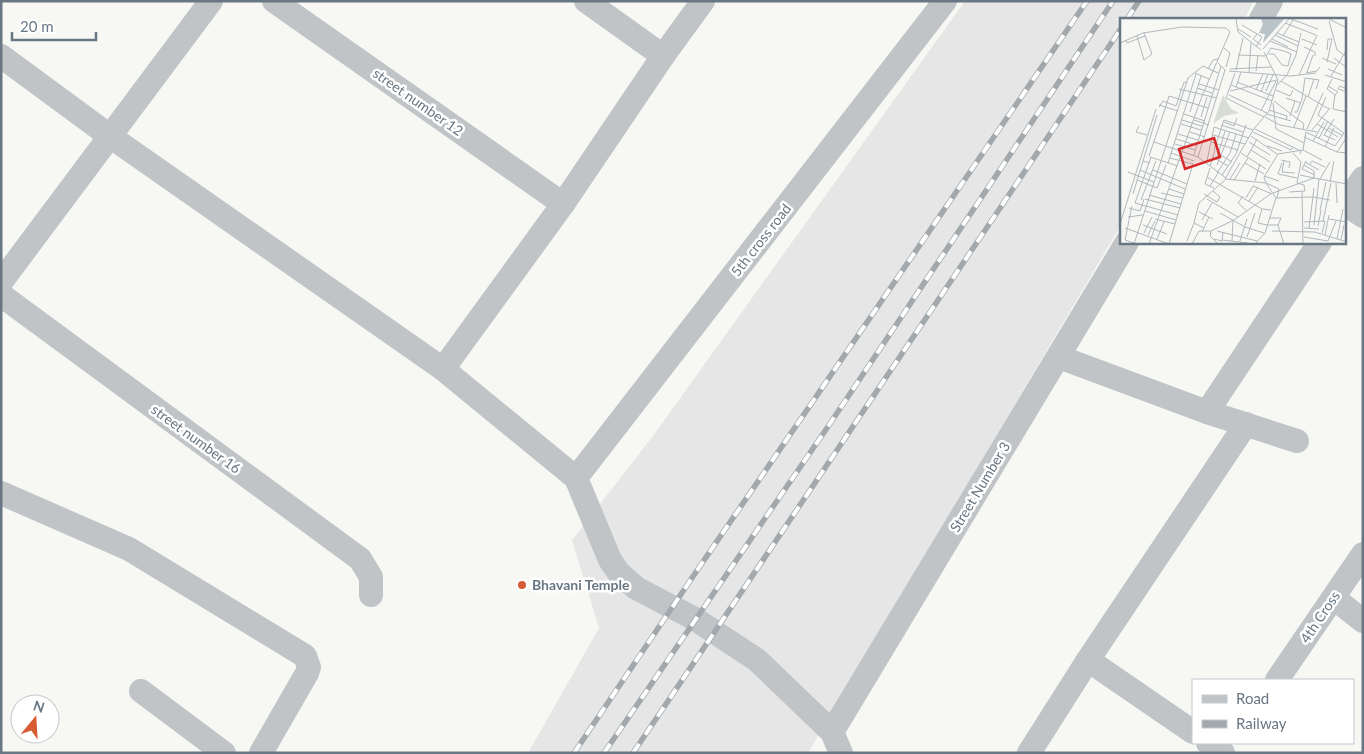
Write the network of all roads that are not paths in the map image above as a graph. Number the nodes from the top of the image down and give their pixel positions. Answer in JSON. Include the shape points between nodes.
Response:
{"nodes":[{"id":1,"x":211,"y":1,"type":"edge"},
{"id":2,"x":274,"y":1,"type":"edge"},
{"id":3,"x":586,"y":1,"type":"edge"},
{"id":4,"x":703,"y":1,"type":"edge"},
{"id":5,"x":945,"y":1,"type":"edge"},
{"id":6,"x":1272,"y":1,"type":"edge"},
{"id":7,"x":1262,"y":18,"type":"edge"},
{"id":8,"x":1,"y":56,"type":"edge"},
{"id":9,"x":662,"y":56,"type":"junction"},
{"id":10,"x":110,"y":137,"type":"junction"},
{"id":11,"x":1363,"y":178,"type":"edge"},
{"id":12,"x":1346,"y":203,"type":"edge"},
{"id":13,"x":563,"y":204,"type":"junction"},
{"id":14,"x":1346,"y":205,"type":"edge"},
{"id":15,"x":1363,"y":216,"type":"edge"},
{"id":16,"x":1126,"y":244,"type":"edge"},
{"id":17,"x":1319,"y":244,"type":"edge"},
{"id":18,"x":1,"y":282,"type":"edge"},
{"id":19,"x":1,"y":295,"type":"edge"},
{"id":20,"x":1059,"y":356,"type":"junction"},
{"id":21,"x":443,"y":369,"type":"junction"},
{"id":22,"x":1207,"y":412,"type":"junction"},
{"id":23,"x":1246,"y":424,"type":"junction"},
{"id":24,"x":1297,"y":441,"type":"dead end"},
{"id":25,"x":576,"y":478,"type":"junction"},
{"id":26,"x":1,"y":493,"type":"edge"},
{"id":27,"x":1363,"y":554,"type":"edge"},
{"id":28,"x":371,"y":595,"type":"dead end"},
{"id":29,"x":1334,"y":598,"type":"junction"},
{"id":30,"x":1363,"y":621,"type":"edge"},
{"id":31,"x":1088,"y":660,"type":"junction"},
{"id":32,"x":1278,"y":679,"type":"edge"},
{"id":33,"x":141,"y":691,"type":"dead end"},
{"id":34,"x":1192,"y":731,"type":"edge"},
{"id":35,"x":836,"y":742,"type":"edge"},
{"id":36,"x":1210,"y":744,"type":"edge"},
{"id":37,"x":224,"y":753,"type":"edge"},
{"id":38,"x":261,"y":753,"type":"edge"},
{"id":39,"x":1029,"y":753,"type":"edge"},
{"id":40,"x":1223,"y":753,"type":"edge"}],
"edges":[{"from":1,"to":10,"type":"street"},
{"from":2,"to":13,"type":"street","name":"street number 12"},
{"from":3,"to":9,"type":"street"},
{"from":4,"to":9,"type":"street"},
{"from":5,"to":25,"type":"street","name":"5th cross road"},
{"from":6,"to":7,"type":"street"},
{"from":8,"to":10,"type":"street"},
{"from":9,"to":13,"type":"street"},
{"from":10,"to":18,"type":"street"},
{"from":10,"to":21,"type":"street"},
{"from":11,"to":12,"type":"street"},
{"from":13,"to":21,"type":"street"},
{"from":14,"to":15,"type":"street"},
{"from":16,"to":20,"type":"street","name":"Street Number 3"},
{"from":17,"to":22,"type":"street"},
{"from":19,"to":28,"type":"street","name":"street number 16","via":[[360,559],[371,577]]},
{"from":20,"to":22,"type":"street"},
{"from":20,"to":35,"type":"street","name":"Street Number 3"},
{"from":21,"to":25,"type":"street"},
{"from":22,"to":23,"type":"street"},
{"from":23,"to":24,"type":"street"},
{"from":23,"to":31,"type":"street"},
{"from":25,"to":35,"type":"street","via":[[610,560],[619,573],[636,588],[695,619],[757,660]]},
{"from":26,"to":38,"type":"street","via":[[129,550],[300,651],[308,660],[307,673]]},
{"from":27,"to":29,"type":"street","name":"4th Cross"},
{"from":29,"to":30,"type":"street"},
{"from":29,"to":32,"type":"street","name":"4th Cross"},
{"from":31,"to":34,"type":"street"},
{"from":31,"to":39,"type":"street"},
{"from":33,"to":37,"type":"street"},
{"from":36,"to":40,"type":"street"}]}
